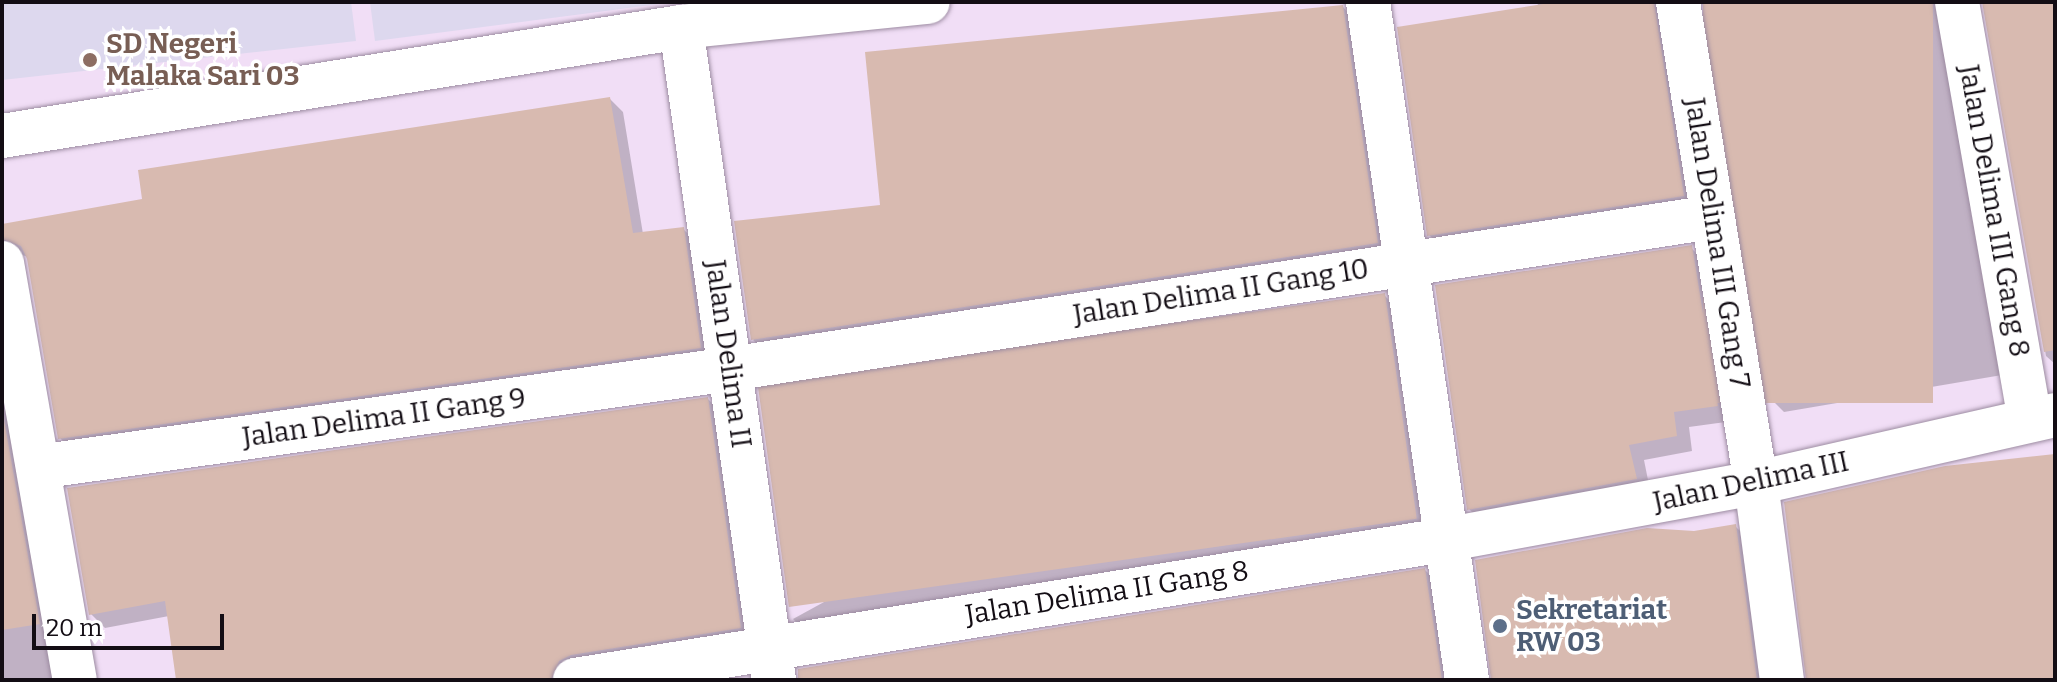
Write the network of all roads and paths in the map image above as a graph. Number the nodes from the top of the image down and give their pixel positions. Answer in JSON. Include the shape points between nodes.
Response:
{"nodes":[{"id":1,"x":928,"y":2,"type":"edge"},
{"id":2,"x":1368,"y":2,"type":"edge"},
{"id":3,"x":1678,"y":2,"type":"edge"},
{"id":4,"x":1957,"y":2,"type":"edge"},
{"id":5,"x":723,"y":12,"type":"edge"},
{"id":6,"x":681,"y":27,"type":"junction"},
{"id":7,"x":2,"y":136,"type":"edge"},
{"id":8,"x":1712,"y":217,"type":"junction"},
{"id":9,"x":2,"y":263,"type":"edge"},
{"id":10,"x":1404,"y":264,"type":"junction"},
{"id":11,"x":730,"y":369,"type":"junction"},
{"id":12,"x":2043,"y":417,"type":"edge"},
{"id":13,"x":38,"y":467,"type":"junction"},
{"id":14,"x":1756,"y":483,"type":"junction"},
{"id":15,"x":1444,"y":540,"type":"junction"},
{"id":16,"x":772,"y":663,"type":"edge"},
{"id":17,"x":75,"y":680,"type":"edge"},
{"id":18,"x":575,"y":680,"type":"edge"},
{"id":19,"x":1467,"y":680,"type":"edge"},
{"id":20,"x":1782,"y":680,"type":"edge"}],
"edges":[{"from":1,"to":5,"type":"street"},
{"from":2,"to":10,"type":"street"},
{"from":3,"to":8,"type":"street","name":"Jalan Delima III Gang 7"},
{"from":4,"to":12,"type":"street","name":"Jalan Delima III Gang 8"},
{"from":5,"to":6,"type":"street"},
{"from":6,"to":7,"type":"street"},
{"from":6,"to":11,"type":"street","name":"Jalan Delima II"},
{"from":8,"to":10,"type":"street","name":"Jalan Delima II Gang 10"},
{"from":8,"to":14,"type":"street","name":"Jalan Delima III Gang 7"},
{"from":9,"to":13,"type":"street"},
{"from":10,"to":11,"type":"street","name":"Jalan Delima II Gang 10"},
{"from":10,"to":15,"type":"street"},
{"from":11,"to":13,"type":"street","name":"Jalan Delima II Gang 9"},
{"from":11,"to":16,"type":"street","name":"Jalan Delima II"},
{"from":12,"to":14,"type":"street","name":"Jalan Delima III"},
{"from":13,"to":17,"type":"street"},
{"from":14,"to":15,"type":"street","name":"Jalan Delima III"},
{"from":14,"to":20,"type":"street","name":"Jalan Delima III Gang 7"},
{"from":15,"to":16,"type":"street","name":"Jalan Delima II Gang 8"},
{"from":15,"to":19,"type":"street"},
{"from":16,"to":18,"type":"street","name":"Jalan Delima II Gang 8"}]}
